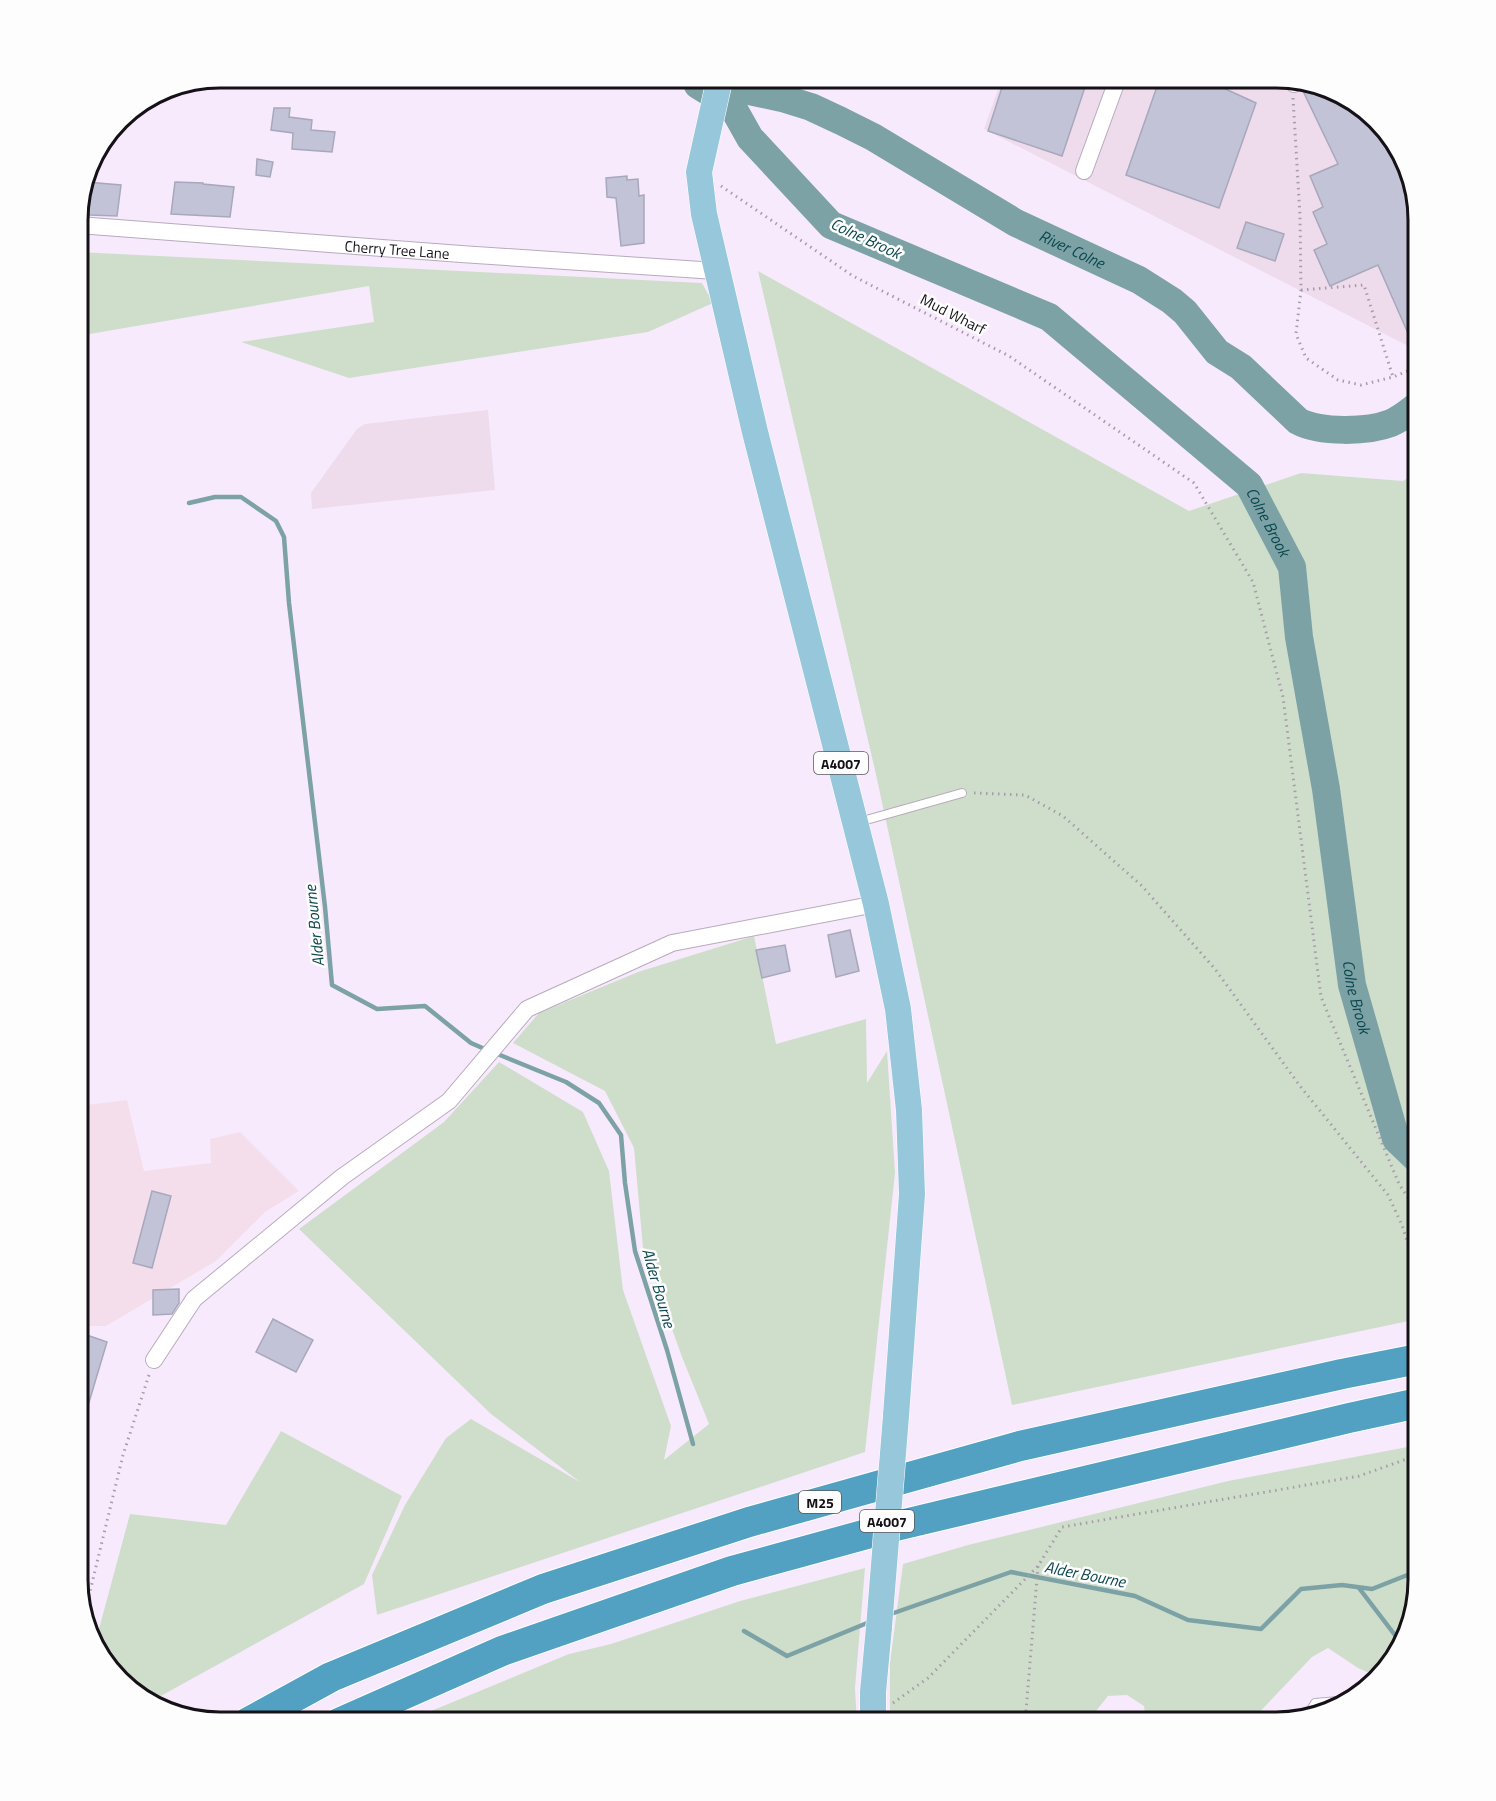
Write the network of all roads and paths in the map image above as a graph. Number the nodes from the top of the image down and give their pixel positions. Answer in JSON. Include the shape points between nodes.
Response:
{"nodes":[{"id":1,"x":718,"y":89,"type":"edge"},
{"id":2,"x":1114,"y":89,"type":"edge"},
{"id":3,"x":1293,"y":105,"type":"dead end"},
{"id":4,"x":699,"y":171,"type":"junction"},
{"id":5,"x":1084,"y":171,"type":"dead end"},
{"id":6,"x":89,"y":226,"type":"edge"},
{"id":7,"x":716,"y":272,"type":"junction"},
{"id":8,"x":1301,"y":290,"type":"junction"},
{"id":9,"x":1408,"y":371,"type":"edge"},
{"id":10,"x":1393,"y":377,"type":"junction"},
{"id":11,"x":962,"y":793,"type":"joint"},
{"id":12,"x":856,"y":823,"type":"junction"},
{"id":13,"x":876,"y":904,"type":"junction"},
{"id":14,"x":1408,"y":1198,"type":"edge"},
{"id":15,"x":1408,"y":1244,"type":"edge"},
{"id":16,"x":154,"y":1360,"type":"joint"},
{"id":17,"x":1408,"y":1361,"type":"edge"},
{"id":18,"x":1408,"y":1405,"type":"edge"},
{"id":19,"x":1408,"y":1459,"type":"edge"},
{"id":20,"x":1038,"y":1566,"type":"junction"},
{"id":21,"x":89,"y":1594,"type":"edge"},
{"id":22,"x":1327,"y":1702,"type":"edge"},
{"id":23,"x":1312,"y":1707,"type":"edge"},
{"id":24,"x":268,"y":1712,"type":"edge"},
{"id":25,"x":364,"y":1712,"type":"edge"},
{"id":26,"x":873,"y":1712,"type":"edge"},
{"id":27,"x":885,"y":1712,"type":"edge"},
{"id":28,"x":1026,"y":1712,"type":"edge"}],
"edges":[{"from":1,"to":4,"type":"main road","number":"A4007"},
{"from":2,"to":5,"type":"street"},
{"from":3,"to":8,"type":"path"},
{"from":4,"to":7,"type":"main road","number":"A4007"},
{"from":4,"to":14,"type":"path","name":"Mud Wharf","via":[[853,276],[1009,356],[1194,483],[1253,582],[1284,697],[1321,997]]},
{"from":6,"to":7,"type":"street","name":"Cherry Tree Lane"},
{"from":7,"to":12,"type":"main road","number":"A4007"},
{"from":8,"to":10,"type":"path","via":[[1364,285]]},
{"from":8,"to":10,"type":"path","via":[[1296,334],[1306,358],[1338,380],[1361,385]]},
{"from":9,"to":10,"type":"path"},
{"from":11,"to":12,"type":"lane"},
{"from":11,"to":15,"type":"path","via":[[1025,795],[1063,816],[1142,886],[1215,969],[1300,1086],[1388,1195]]},
{"from":12,"to":13,"type":"main road","number":"A4007"},
{"from":13,"to":16,"type":"street","via":[[672,943],[527,1008],[449,1101],[342,1177],[194,1299]]},
{"from":13,"to":26,"type":"main road","number":"A4007","bridge":true,"via":[[898,1009],[909,1110],[912,1194]]},
{"from":16,"to":21,"type":"path","via":[[123,1455]]},
{"from":17,"to":24,"type":"highway","number":"M25","via":[[1020,1446],[749,1522],[543,1589],[331,1677]]},
{"from":18,"to":25,"type":"highway","via":[[896,1526],[732,1571],[502,1651]]},
{"from":19,"to":20,"type":"path","via":[[1359,1476],[1062,1527]]},
{"from":20,"to":27,"type":"path","via":[[928,1678]]},
{"from":20,"to":28,"type":"path"},
{"from":22,"to":23,"type":"lane","via":[[1315,1703]]}]}
